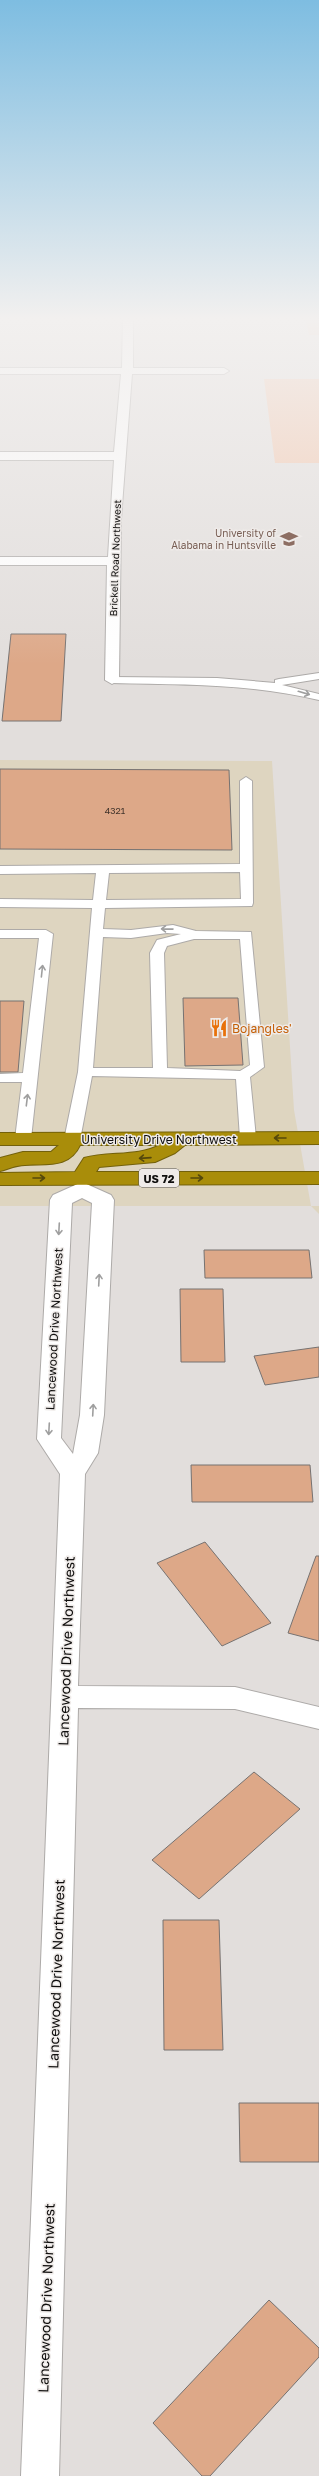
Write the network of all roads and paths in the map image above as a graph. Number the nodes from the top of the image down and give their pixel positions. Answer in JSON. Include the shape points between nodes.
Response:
{"nodes":[{"id":1,"x":122,"y":433,"type":"edge"},
{"id":2,"x":0,"y":456,"type":"edge"},
{"id":3,"x":120,"y":456,"type":"junction"},
{"id":4,"x":0,"y":561,"type":"edge"},
{"id":5,"x":114,"y":561,"type":"junction"},
{"id":6,"x":319,"y":676,"type":"edge"},
{"id":7,"x":112,"y":680,"type":"joint"},
{"id":8,"x":262,"y":684,"type":"junction"},
{"id":9,"x":319,"y":697,"type":"edge"},
{"id":10,"x":246,"y":781,"type":"dead end"},
{"id":11,"x":246,"y":868,"type":"junction"},
{"id":12,"x":103,"y":869,"type":"junction"},
{"id":13,"x":0,"y":870,"type":"edge"},
{"id":14,"x":0,"y":903,"type":"edge"},
{"id":15,"x":99,"y":904,"type":"junction"},
{"id":16,"x":97,"y":933,"type":"junction"},
{"id":17,"x":140,"y":933,"type":"junction"},
{"id":18,"x":0,"y":934,"type":"edge"},
{"id":19,"x":194,"y":935,"type":"junction"},
{"id":20,"x":162,"y":943,"type":"junction"},
{"id":21,"x":85,"y":1072,"type":"junction"},
{"id":22,"x":160,"y":1072,"type":"junction"},
{"id":23,"x":244,"y":1075,"type":"junction"},
{"id":24,"x":0,"y":1078,"type":"edge"},
{"id":25,"x":30,"y":1078,"type":"junction"},
{"id":26,"x":248,"y":1138,"type":"junction"},
{"id":27,"x":319,"y":1138,"type":"edge"},
{"id":28,"x":0,"y":1139,"type":"edge"},
{"id":29,"x":23,"y":1139,"type":"junction"},
{"id":30,"x":72,"y":1140,"type":"junction"},
{"id":31,"x":178,"y":1140,"type":"junction"},
{"id":32,"x":0,"y":1165,"type":"edge"},
{"id":33,"x":0,"y":1178,"type":"edge"},
{"id":34,"x":319,"y":1178,"type":"edge"},
{"id":35,"x":82,"y":1184,"type":"junction"},
{"id":36,"x":73,"y":1473,"type":"junction"},
{"id":37,"x":64,"y":1697,"type":"junction"},
{"id":38,"x":319,"y":1718,"type":"edge"},
{"id":39,"x":40,"y":2476,"type":"edge"}],
"edges":[{"from":1,"to":3,"type":"street","name":"Brickell Road Northwest"},
{"from":2,"to":3,"type":"street"},
{"from":3,"to":5,"type":"street","name":"Brickell Road Northwest"},
{"from":4,"to":5,"type":"street"},
{"from":5,"to":7,"type":"street","name":"Brickell Road Northwest"},
{"from":6,"to":8,"type":"lane"},
{"from":7,"to":8,"type":"lane"},
{"from":8,"to":9,"type":"lane","one_way":true},
{"from":10,"to":11,"type":"lane"},
{"from":11,"to":12,"type":"lane"},
{"from":11,"to":15,"type":"lane","via":[[247,903]]},
{"from":12,"to":13,"type":"lane"},
{"from":12,"to":15,"type":"lane"},
{"from":14,"to":15,"type":"lane"},
{"from":15,"to":16,"type":"lane"},
{"from":16,"to":17,"type":"lane"},
{"from":16,"to":21,"type":"lane"},
{"from":19,"to":17,"type":"lane","one_way":true,"via":[[181,929],[152,929]]},
{"from":17,"to":20,"type":"lane"},
{"from":25,"to":18,"type":"lane","one_way":true,"via":[[46,934]]},
{"from":19,"to":20,"type":"lane"},
{"from":19,"to":23,"type":"lane","via":[[246,935],[257,1067]]},
{"from":20,"to":22,"type":"lane","via":[[157,953]]},
{"from":21,"to":22,"type":"lane"},
{"from":21,"to":30,"type":"lane"},
{"from":22,"to":23,"type":"lane"},
{"from":23,"to":26,"type":"lane"},
{"from":24,"to":25,"type":"lane"},
{"from":29,"to":25,"type":"lane","one_way":true},
{"from":27,"to":26,"type":"highway","name":"University Drive Northwest","one_way":true},
{"from":26,"to":31,"type":"highway","name":"University Drive Northwest"},
{"from":28,"to":29,"type":"highway","name":"University Drive Northwest"},
{"from":29,"to":30,"type":"highway","name":"University Drive Northwest"},
{"from":30,"to":31,"type":"highway","name":"University Drive Northwest"},
{"from":30,"to":32,"type":"highway","via":[[69,1149],[56,1158],[16,1159]]},
{"from":31,"to":35,"type":"highway","one_way":true,"via":[[161,1154],[151,1158],[105,1159],[90,1162]]},
{"from":33,"to":35,"type":"highway","number":"US 72","one_way":true},
{"from":35,"to":34,"type":"highway","number":"US 72","one_way":true},
{"from":36,"to":35,"type":"street","one_way":true,"via":[[86,1453],[92,1416],[103,1200]]},
{"from":35,"to":36,"type":"street","name":"Lancewood Drive Northwest","one_way":true,"via":[[61,1200],[49,1439]]},
{"from":36,"to":37,"type":"street","name":"Lancewood Drive Northwest"},
{"from":37,"to":38,"type":"street","via":[[235,1698]]},
{"from":37,"to":39,"type":"street","name":"Lancewood Drive Northwest"}]}
